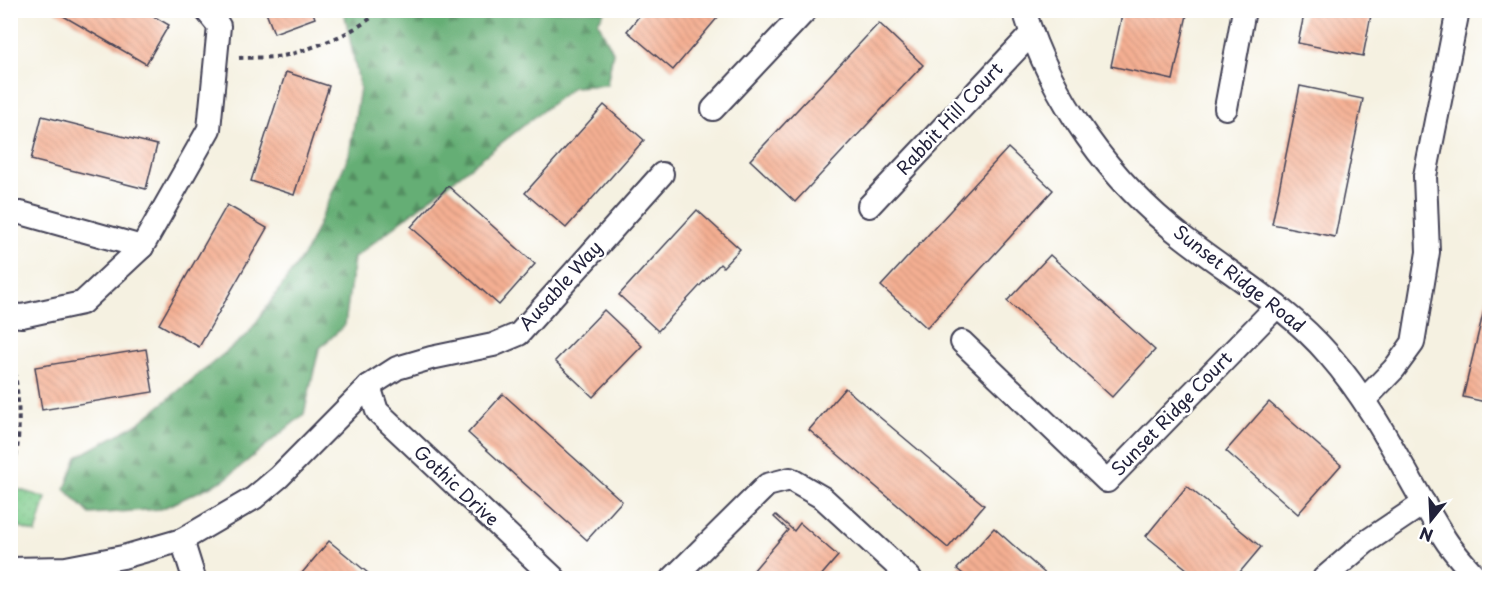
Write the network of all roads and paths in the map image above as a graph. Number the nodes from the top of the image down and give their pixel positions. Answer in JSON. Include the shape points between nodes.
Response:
{"nodes":[{"id":1,"x":206,"y":10,"type":"edge"},
{"id":2,"x":380,"y":10,"type":"edge"},
{"id":3,"x":806,"y":10,"type":"edge"},
{"id":4,"x":1024,"y":10,"type":"edge"},
{"id":5,"x":1244,"y":10,"type":"edge"},
{"id":6,"x":1458,"y":10,"type":"edge"},
{"id":7,"x":1032,"y":33,"type":"junction"},
{"id":8,"x":216,"y":60,"type":"junction"},
{"id":9,"x":1226,"y":108,"type":"dead end"},
{"id":10,"x":713,"y":109,"type":"dead end"},
{"id":11,"x":662,"y":174,"type":"dead end"},
{"id":12,"x":869,"y":206,"type":"dead end"},
{"id":13,"x":10,"y":214,"type":"edge"},
{"id":14,"x":142,"y":247,"type":"junction"},
{"id":15,"x":1277,"y":306,"type":"junction"},
{"id":16,"x":10,"y":315,"type":"edge"},
{"id":17,"x":962,"y":342,"type":"dead end"},
{"id":18,"x":10,"y":345,"type":"edge"},
{"id":19,"x":369,"y":386,"type":"junction"},
{"id":20,"x":1364,"y":400,"type":"junction"},
{"id":21,"x":10,"y":482,"type":"edge"},
{"id":22,"x":1424,"y":504,"type":"junction"},
{"id":23,"x":182,"y":540,"type":"junction"},
{"id":24,"x":10,"y":569,"type":"edge"},
{"id":25,"x":194,"y":579,"type":"edge"},
{"id":26,"x":554,"y":579,"type":"edge"},
{"id":27,"x":673,"y":579,"type":"edge"},
{"id":28,"x":910,"y":579,"type":"edge"},
{"id":29,"x":1324,"y":579,"type":"edge"},
{"id":30,"x":1476,"y":579,"type":"edge"}],
"edges":[{"from":1,"to":8,"type":"street","via":[[219,26]]},
{"from":2,"to":8,"type":"path","via":[[340,35],[289,55]]},
{"from":3,"to":10,"type":"street"},
{"from":4,"to":7,"type":"street","name":"Sunset Ridge Road"},
{"from":5,"to":9,"type":"street"},
{"from":6,"to":20,"type":"street","via":[[1425,176],[1428,252],[1413,343]]},
{"from":7,"to":12,"type":"street","name":"Rabbit Hill Court"},
{"from":7,"to":15,"type":"street","name":"Sunset Ridge Road","via":[[1048,71],[1111,169],[1150,210]]},
{"from":8,"to":14,"type":"street","via":[[209,129]]},
{"from":11,"to":19,"type":"street","name":"Ausable Way","via":[[519,334],[494,345],[397,368]]},
{"from":13,"to":14,"type":"street","via":[[21,213]]},
{"from":14,"to":16,"type":"street","via":[[82,303]]},
{"from":15,"to":17,"type":"street","name":"Sunset Ridge Court","via":[[1107,482]]},
{"from":15,"to":20,"type":"street","name":"Sunset Ridge Road","via":[[1329,354]]},
{"from":18,"to":21,"type":"path","via":[[17,378],[18,442]]},
{"from":19,"to":23,"type":"street","name":"Ausable Way","via":[[254,498]]},
{"from":19,"to":26,"type":"street","name":"Gothic Drive","via":[[376,411]]},
{"from":20,"to":22,"type":"street","name":"Sunset Ridge Road"},
{"from":22,"to":29,"type":"street","via":[[1366,542]]},
{"from":22,"to":30,"type":"street","name":"Sunset Ridge Road"},
{"from":23,"to":24,"type":"street","name":"Ausable Way","via":[[66,568]]},
{"from":23,"to":25,"type":"street"},
{"from":27,"to":28,"type":"street","via":[[767,485],[790,479],[823,498]]}]}
